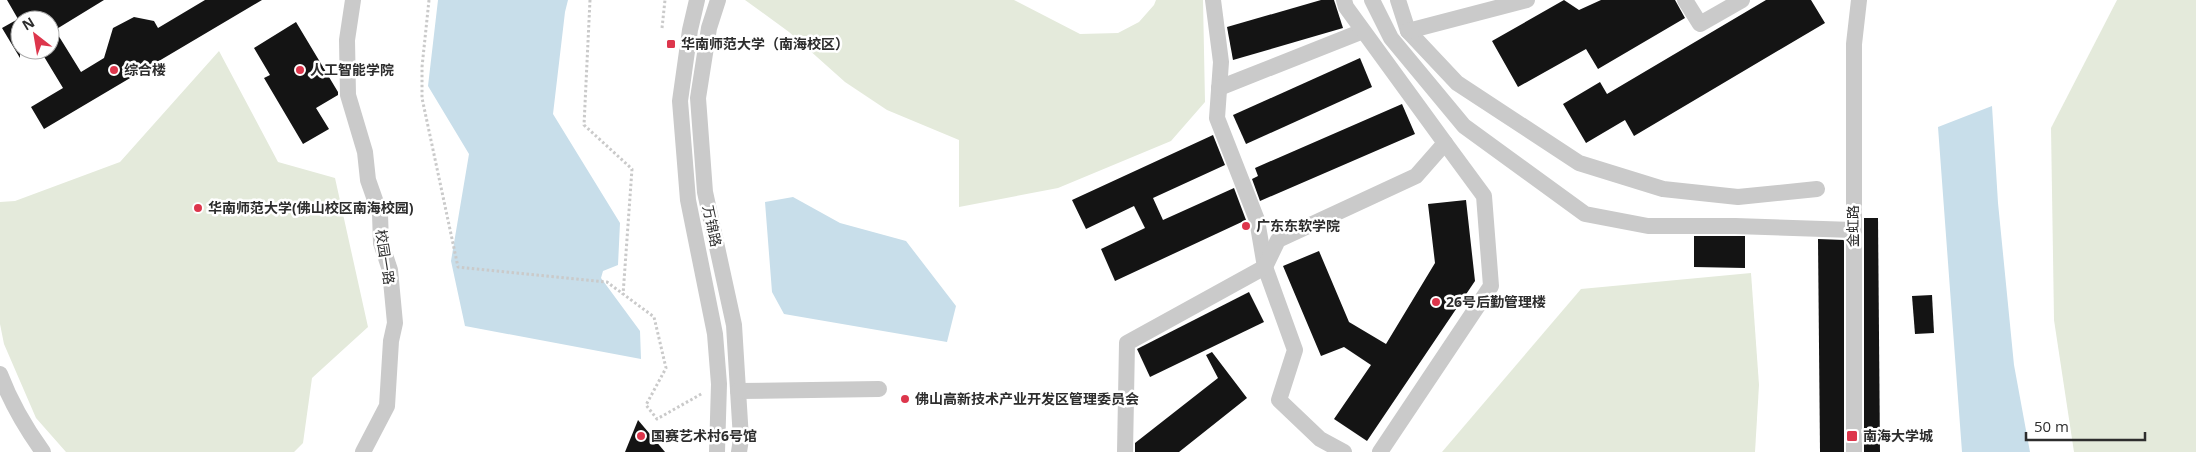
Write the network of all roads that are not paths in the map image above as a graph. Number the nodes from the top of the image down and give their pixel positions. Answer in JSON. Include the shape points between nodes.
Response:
{"nodes":[{"id":1,"x":353,"y":0,"type":"edge"},
{"id":2,"x":697,"y":0,"type":"edge"},
{"id":3,"x":718,"y":0,"type":"edge"},
{"id":4,"x":1212,"y":0,"type":"edge"},
{"id":5,"x":1344,"y":0,"type":"edge"},
{"id":6,"x":1372,"y":0,"type":"edge"},
{"id":7,"x":1398,"y":0,"type":"edge"},
{"id":8,"x":1527,"y":0,"type":"edge"},
{"id":9,"x":1685,"y":0,"type":"edge"},
{"id":10,"x":1742,"y":0,"type":"edge"},
{"id":11,"x":1859,"y":0,"type":"edge"},
{"id":12,"x":1363,"y":31,"type":"junction"},
{"id":13,"x":1408,"y":31,"type":"junction"},
{"id":14,"x":1219,"y":88,"type":"junction"},
{"id":15,"x":1445,"y":143,"type":"junction"},
{"id":16,"x":1817,"y":189,"type":"dead end"},
{"id":17,"x":1853,"y":230,"type":"junction"},
{"id":18,"x":1265,"y":267,"type":"junction"},
{"id":19,"x":0,"y":374,"type":"edge"},
{"id":20,"x":879,"y":389,"type":"dead end"},
{"id":21,"x":738,"y":391,"type":"junction"},
{"id":22,"x":43,"y":452,"type":"edge"},
{"id":23,"x":362,"y":452,"type":"edge"},
{"id":24,"x":717,"y":452,"type":"edge"},
{"id":25,"x":739,"y":452,"type":"edge"},
{"id":26,"x":1125,"y":452,"type":"edge"},
{"id":27,"x":1344,"y":452,"type":"edge"},
{"id":28,"x":1380,"y":452,"type":"edge"},
{"id":29,"x":1854,"y":452,"type":"edge"}],
"edges":[{"from":1,"to":23,"type":"street","name":"校园一路","via":[[347,40],[348,95],[365,152],[368,180],[380,214],[381,243],[390,270],[395,323],[387,406]]},
{"from":2,"to":24,"type":"street","name":"万锦路","via":[[680,101],[688,200],[715,334]]},
{"from":3,"to":21,"type":"street","name":"万锦路","via":[[709,28],[698,98],[705,192],[734,325]]},
{"from":4,"to":14,"type":"street","via":[[1221,62]]},
{"from":5,"to":12,"type":"street"},
{"from":6,"to":17,"type":"street","via":[[1391,38],[1464,126],[1585,214],[1648,226]]},
{"from":7,"to":13,"type":"street"},
{"from":8,"to":13,"type":"street"},
{"from":9,"to":10,"type":"street","via":[[1700,24]]},
{"from":11,"to":17,"type":"street","name":"金虹路","via":[[1854,44]]},
{"from":12,"to":14,"type":"street"},
{"from":12,"to":15,"type":"street"},
{"from":13,"to":16,"type":"street","via":[[1457,82],[1580,163],[1663,189],[1738,197]]},
{"from":14,"to":18,"type":"street","via":[[1217,118],[1257,220]]},
{"from":15,"to":18,"type":"street","via":[[1416,176],[1278,240]]},
{"from":15,"to":28,"type":"street","via":[[1484,196],[1491,286]]},
{"from":17,"to":29,"type":"street","name":"金虹路"},
{"from":18,"to":26,"type":"street","via":[[1127,343]]},
{"from":18,"to":27,"type":"street","via":[[1295,350],[1279,400],[1320,439]]},
{"from":19,"to":22,"type":"street","via":[[12,404]]},
{"from":20,"to":21,"type":"street"},
{"from":21,"to":25,"type":"street","name":"万锦路"}]}
